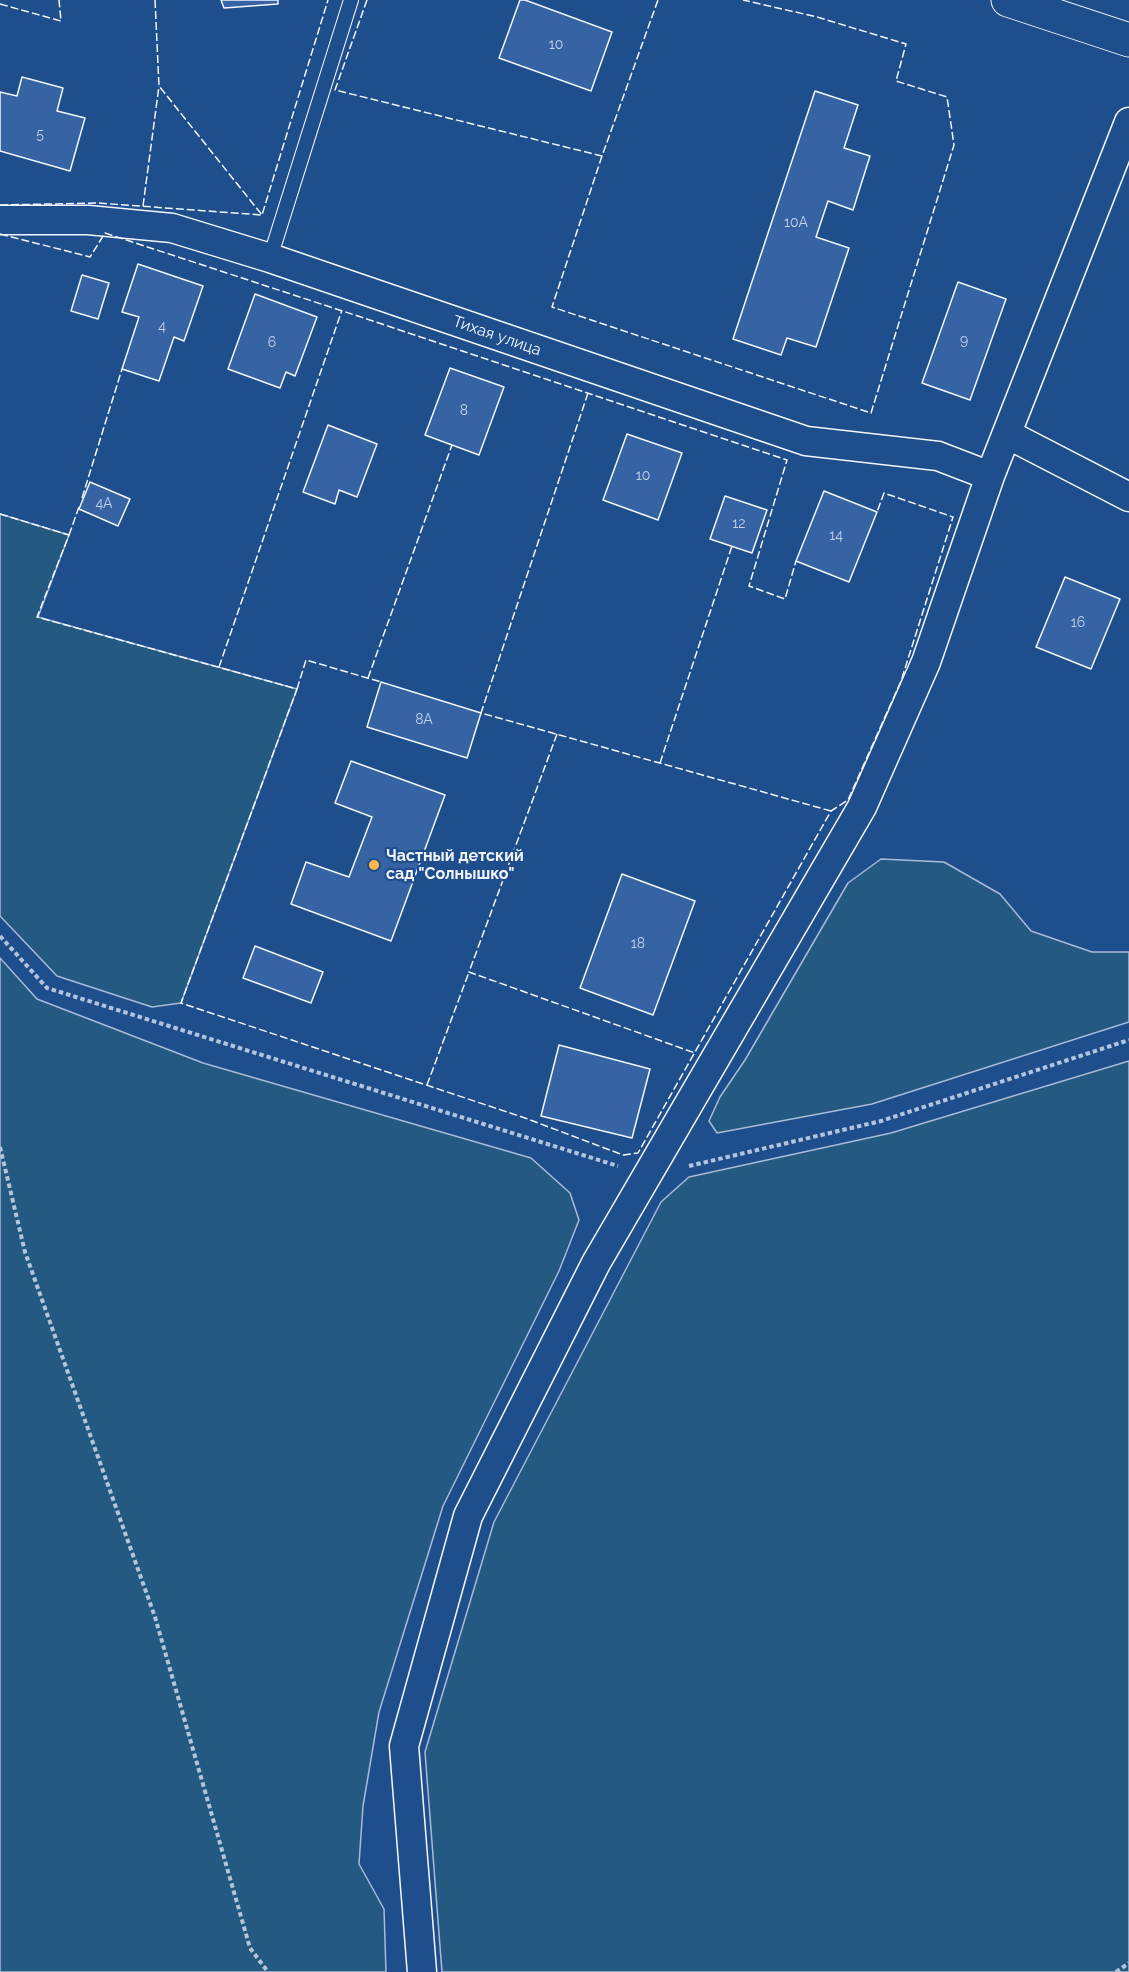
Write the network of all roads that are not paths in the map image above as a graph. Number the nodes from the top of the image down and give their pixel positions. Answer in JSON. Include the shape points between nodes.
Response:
{"nodes":[{"id":1,"x":351,"y":0,"type":"edge"},
{"id":2,"x":1008,"y":0,"type":"edge"},
{"id":3,"x":1129,"y":40,"type":"edge"},
{"id":4,"x":1129,"y":122,"type":"edge"},
{"id":5,"x":0,"y":220,"type":"edge"},
{"id":6,"x":270,"y":258,"type":"junction"},
{"id":7,"x":1007,"y":434,"type":"junction"},
{"id":8,"x":990,"y":476,"type":"junction"},
{"id":9,"x":1129,"y":497,"type":"edge"},
{"id":10,"x":422,"y":1972,"type":"edge"}],
"edges":[{"from":1,"to":6,"type":"lane"},
{"from":2,"to":3,"type":"street"},
{"from":4,"to":7,"type":"street"},
{"from":5,"to":6,"type":"street","name":"Тихая улица","via":[[88,220],[172,228]]},
{"from":6,"to":8,"type":"street","name":"Тихая улица","via":[[806,441],[938,456]]},
{"from":7,"to":8,"type":"street"},
{"from":7,"to":9,"type":"street"},
{"from":8,"to":10,"type":"street","via":[[926,662],[862,807],[596,1263],[468,1516],[404,1746]]}]}
